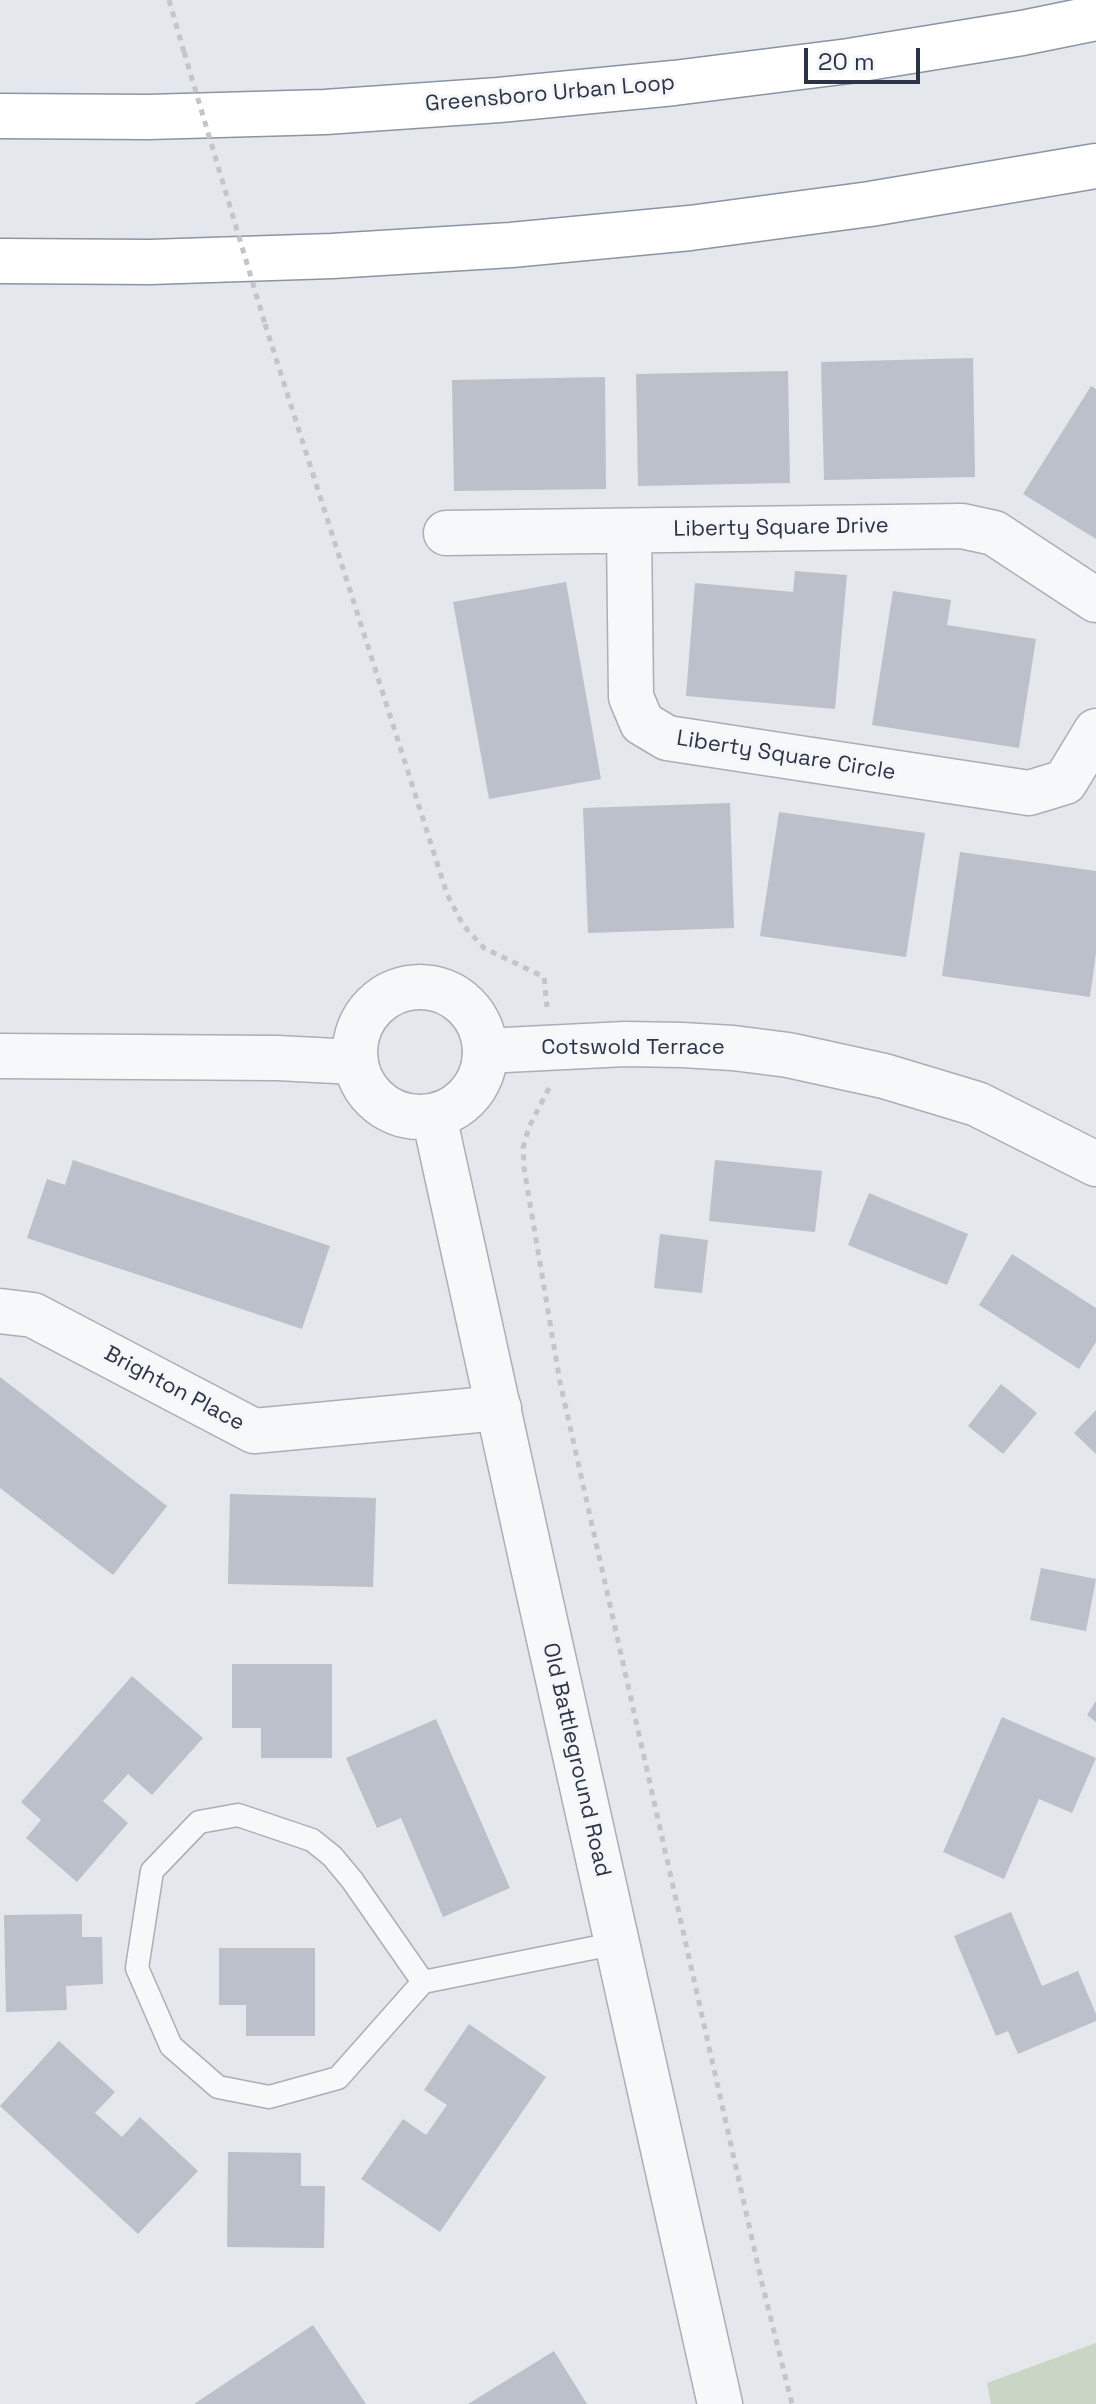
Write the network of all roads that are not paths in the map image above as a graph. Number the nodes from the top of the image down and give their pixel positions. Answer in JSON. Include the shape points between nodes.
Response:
{"nodes":[{"id":1,"x":1096,"y":18,"type":"edge"},
{"id":2,"x":0,"y":116,"type":"edge"},
{"id":3,"x":1096,"y":166,"type":"edge"},
{"id":4,"x":0,"y":261,"type":"edge"},
{"id":5,"x":629,"y":531,"type":"junction"},
{"id":6,"x":446,"y":533,"type":"dead end"},
{"id":7,"x":1096,"y":600,"type":"edge"},
{"id":8,"x":1096,"y":731,"type":"edge"},
{"id":9,"x":485,"y":1051,"type":"junction"},
{"id":10,"x":0,"y":1056,"type":"edge"},
{"id":11,"x":355,"y":1062,"type":"junction"},
{"id":12,"x":434,"y":1116,"type":"junction"},
{"id":13,"x":1096,"y":1164,"type":"edge"},
{"id":14,"x":0,"y":1311,"type":"edge"},
{"id":15,"x":499,"y":1408,"type":"junction"},
{"id":16,"x":618,"y":1943,"type":"junction"},
{"id":17,"x":423,"y":1982,"type":"junction"},
{"id":18,"x":720,"y":2404,"type":"edge"}],
"edges":[{"from":1,"to":2,"type":"highway","name":"Greensboro Urban Loop","via":[[849,61],[499,100],[325,112]]},
{"from":3,"to":4,"type":"highway","via":[[870,204],[511,245],[150,262]]},
{"from":5,"to":6,"type":"street","name":"Liberty Square Drive"},
{"from":5,"to":7,"type":"street","name":"Liberty Square Drive","via":[[962,526],[994,533]]},
{"from":5,"to":8,"type":"street","name":"Liberty Square Circle","via":[[631,697],[642,723],[667,738],[1029,793],[1065,782]]},
{"from":9,"to":11,"type":"street","via":[[481,1030],[455,997],[436,988],[414,987],[393,992],[362,1021]]},
{"from":9,"to":12,"type":"street","via":[[482,1073],[471,1092]]},
{"from":9,"to":13,"type":"street","name":"Cotswold Terrace","via":[[625,1044],[788,1055],[977,1104]]},
{"from":10,"to":11,"type":"street"},
{"from":11,"to":12,"type":"street","via":[[374,1099],[392,1111]]},
{"from":12,"to":15,"type":"street","name":"Old Battleground Road"},
{"from":14,"to":15,"type":"street","name":"Brighton Place","via":[[33,1315],[254,1431]]},
{"from":15,"to":16,"type":"street","name":"Old Battleground Road"},
{"from":16,"to":17,"type":"lane"},
{"from":16,"to":18,"type":"street","name":"Old Battleground Road"},
{"from":17,"to":17,"type":"lane","via":[[352,1880],[312,1840],[238,1815],[199,1822],[152,1871],[137,1968],[171,2046],[218,2087],[269,2097],[338,2078]]}]}
